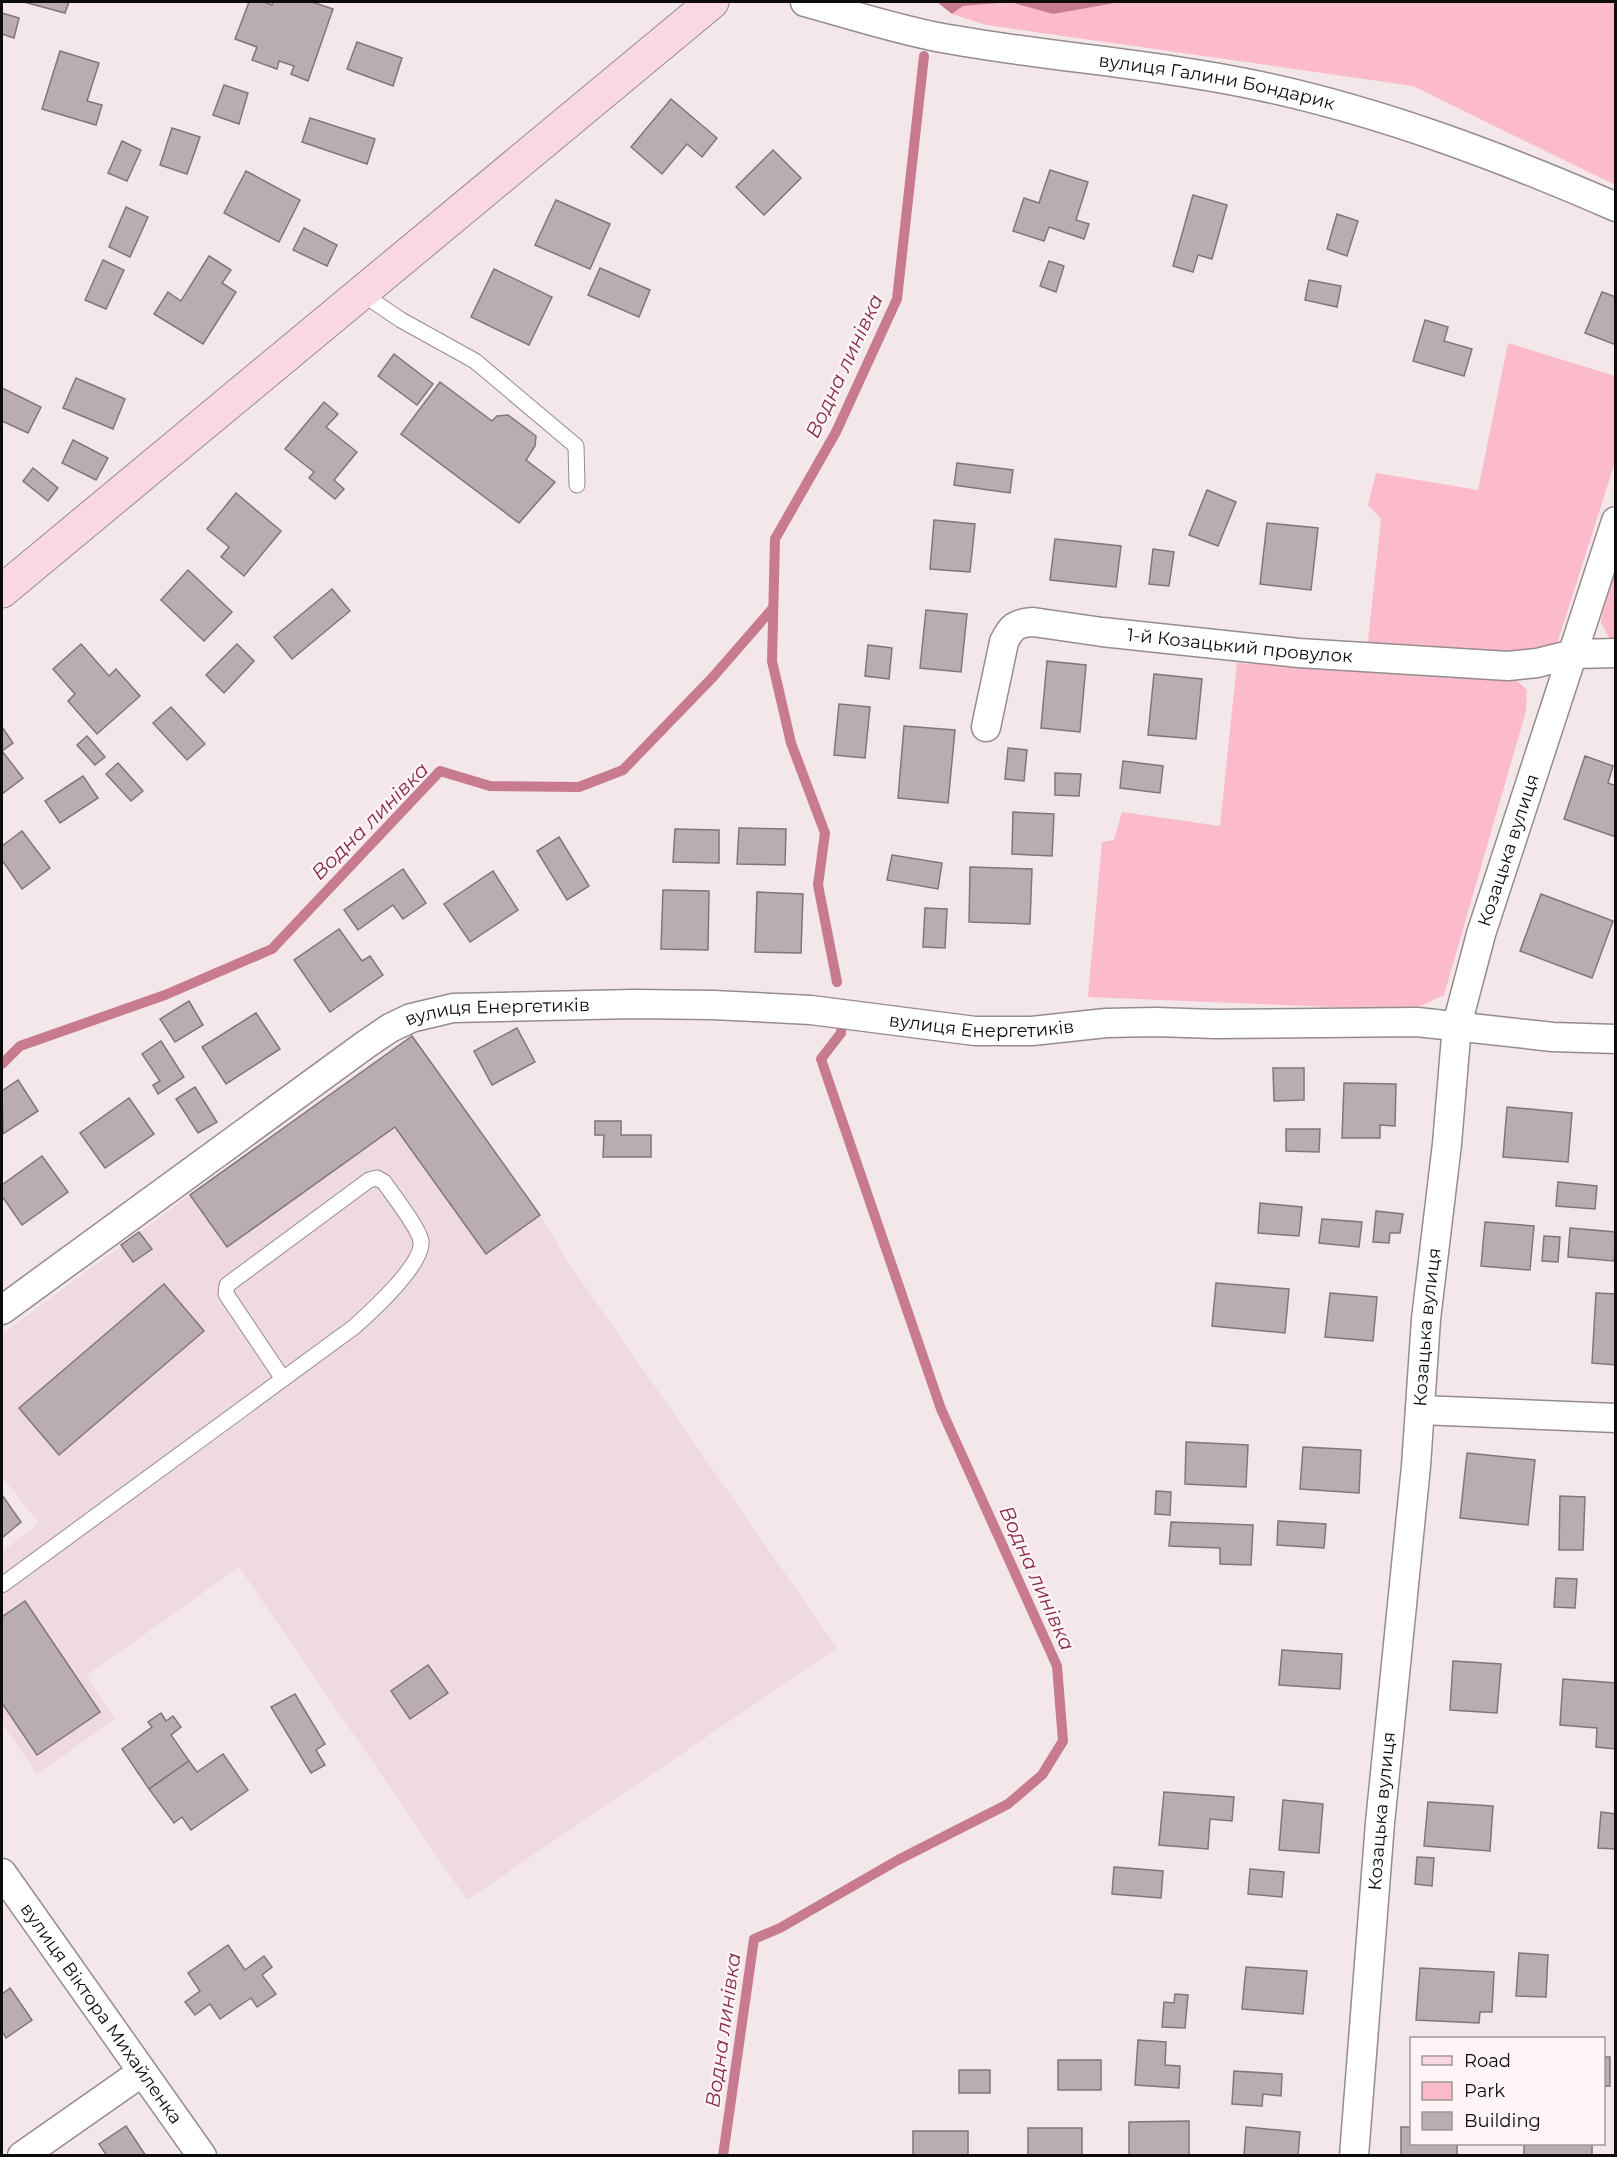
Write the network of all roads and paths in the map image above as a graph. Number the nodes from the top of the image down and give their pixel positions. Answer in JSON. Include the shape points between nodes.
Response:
{"nodes":[{"id":1,"x":712,"y":2,"type":"edge"},
{"id":2,"x":805,"y":2,"type":"edge"},
{"id":3,"x":1616,"y":207,"type":"edge"},
{"id":4,"x":361,"y":293,"type":"junction"},
{"id":5,"x":577,"y":485,"type":"dead end"},
{"id":6,"x":1616,"y":521,"type":"edge"},
{"id":7,"x":2,"y":591,"type":"edge"},
{"id":8,"x":1616,"y":653,"type":"edge"},
{"id":9,"x":1573,"y":654,"type":"junction"},
{"id":10,"x":986,"y":727,"type":"dead end"},
{"id":11,"x":1457,"y":1025,"type":"junction"},
{"id":12,"x":1616,"y":1039,"type":"edge"},
{"id":13,"x":2,"y":1310,"type":"edge"},
{"id":14,"x":283,"y":1379,"type":"junction"},
{"id":15,"x":1420,"y":1410,"type":"junction"},
{"id":16,"x":1616,"y":1418,"type":"edge"},
{"id":17,"x":2,"y":1585,"type":"edge"},
{"id":18,"x":2,"y":1873,"type":"edge"},
{"id":19,"x":142,"y":2072,"type":"junction"},
{"id":20,"x":22,"y":2156,"type":"edge"},
{"id":21,"x":202,"y":2156,"type":"edge"},
{"id":22,"x":1354,"y":2156,"type":"edge"}],
"edges":[{"from":1,"to":4,"type":"street"},
{"from":2,"to":3,"type":"street","name":"вулиця Галини Бондарик","via":[[938,37],[1190,73],[1321,101],[1481,151]]},
{"from":4,"to":5,"type":"lane","via":[[475,361],[576,446]]},
{"from":4,"to":7,"type":"street"},
{"from":6,"to":9,"type":"street","name":"Козацька вулиця"},
{"from":8,"to":9,"type":"street","name":"1-й Козацький провулок"},
{"from":9,"to":10,"type":"street","name":"1-й Козацький провулок","via":[[1522,665],[1483,665],[1299,653],[1022,623],[1009,630],[1004,642]]},
{"from":9,"to":11,"type":"street","name":"Козацька вулиця","via":[[1484,923]]},
{"from":11,"to":12,"type":"street","name":"вулиця Енергетиків","via":[[1553,1037]]},
{"from":11,"to":13,"type":"street","name":"вулиця Енергетиків","via":[[1156,1022],[975,1032],[811,1010],[713,1005],[453,1008],[411,1018],[390,1028]]},
{"from":11,"to":15,"type":"street","name":"Козацька вулиця"},
{"from":14,"to":14,"type":"lane","via":[[226,1294],[227,1285],[376,1178],[384,1182],[419,1234],[420,1256],[372,1311]]},
{"from":14,"to":17,"type":"lane"},
{"from":15,"to":16,"type":"street"},
{"from":15,"to":22,"type":"street","name":"Козацька вулиця","via":[[1380,1823]]},
{"from":18,"to":19,"type":"street","name":"вулиця Віктора Михайленка"},
{"from":19,"to":20,"type":"street"},
{"from":19,"to":21,"type":"street","name":"вулиця Віктора Михайленка"}]}
